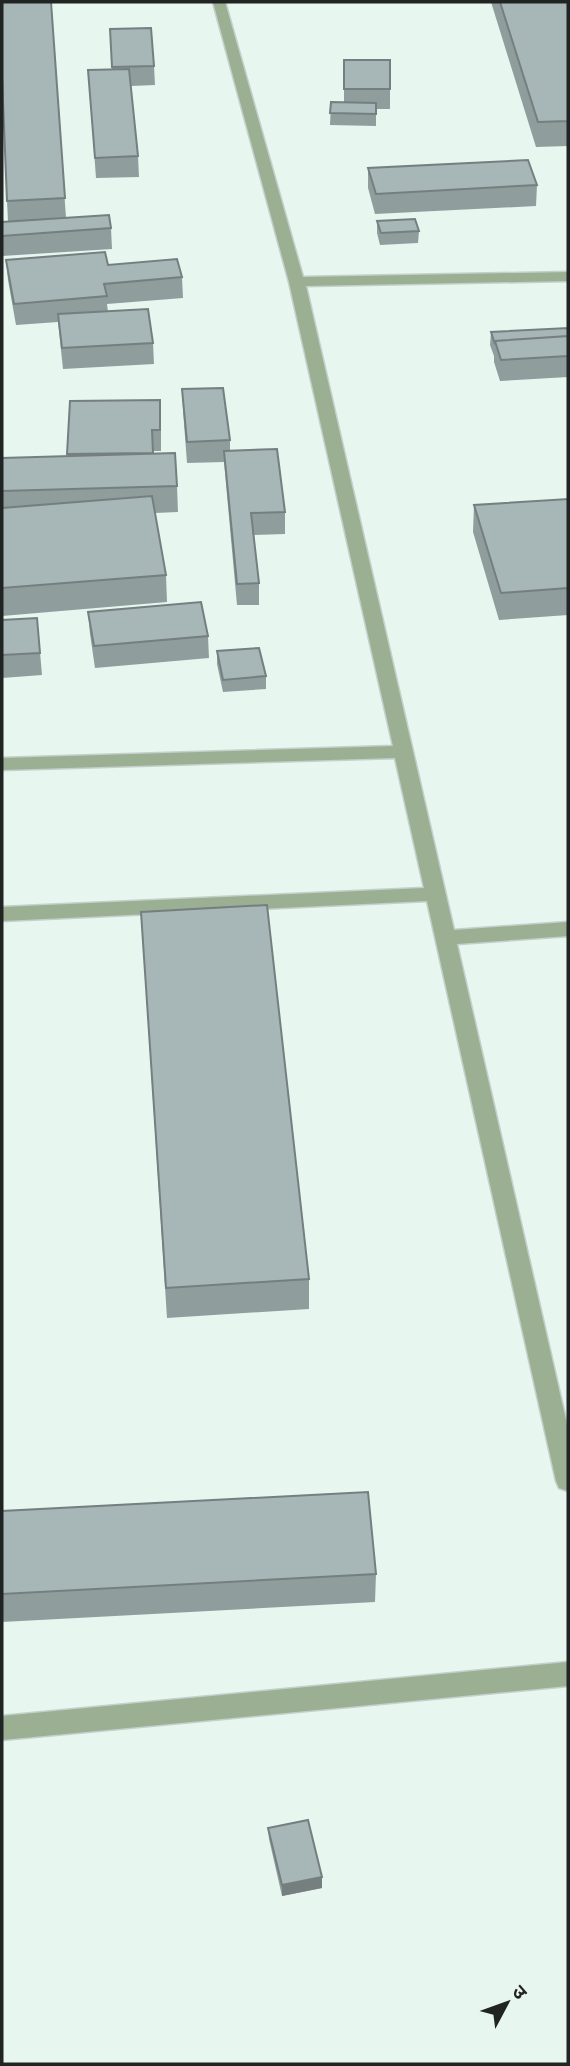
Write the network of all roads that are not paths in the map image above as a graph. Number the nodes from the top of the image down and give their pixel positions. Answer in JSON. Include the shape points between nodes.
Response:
{"nodes":[{"id":1,"x":219,"y":2,"type":"edge"},
{"id":2,"x":568,"y":276,"type":"edge"},
{"id":3,"x":297,"y":282,"type":"junction"},
{"id":4,"x":403,"y":752,"type":"junction"},
{"id":5,"x":2,"y":764,"type":"edge"},
{"id":6,"x":435,"y":894,"type":"junction"},
{"id":7,"x":2,"y":914,"type":"edge"},
{"id":8,"x":568,"y":929,"type":"edge"},
{"id":9,"x":445,"y":938,"type":"junction"},
{"id":10,"x":568,"y":1481,"type":"edge"},
{"id":11,"x":568,"y":1674,"type":"edge"},
{"id":12,"x":2,"y":1728,"type":"edge"}],
"edges":[{"from":1,"to":3,"type":"street"},
{"from":2,"to":3,"type":"street"},
{"from":3,"to":4,"type":"street"},
{"from":4,"to":5,"type":"street"},
{"from":4,"to":6,"type":"street"},
{"from":6,"to":7,"type":"street"},
{"from":6,"to":9,"type":"street"},
{"from":8,"to":9,"type":"street"},
{"from":9,"to":10,"type":"street"},
{"from":11,"to":12,"type":"street"}]}
